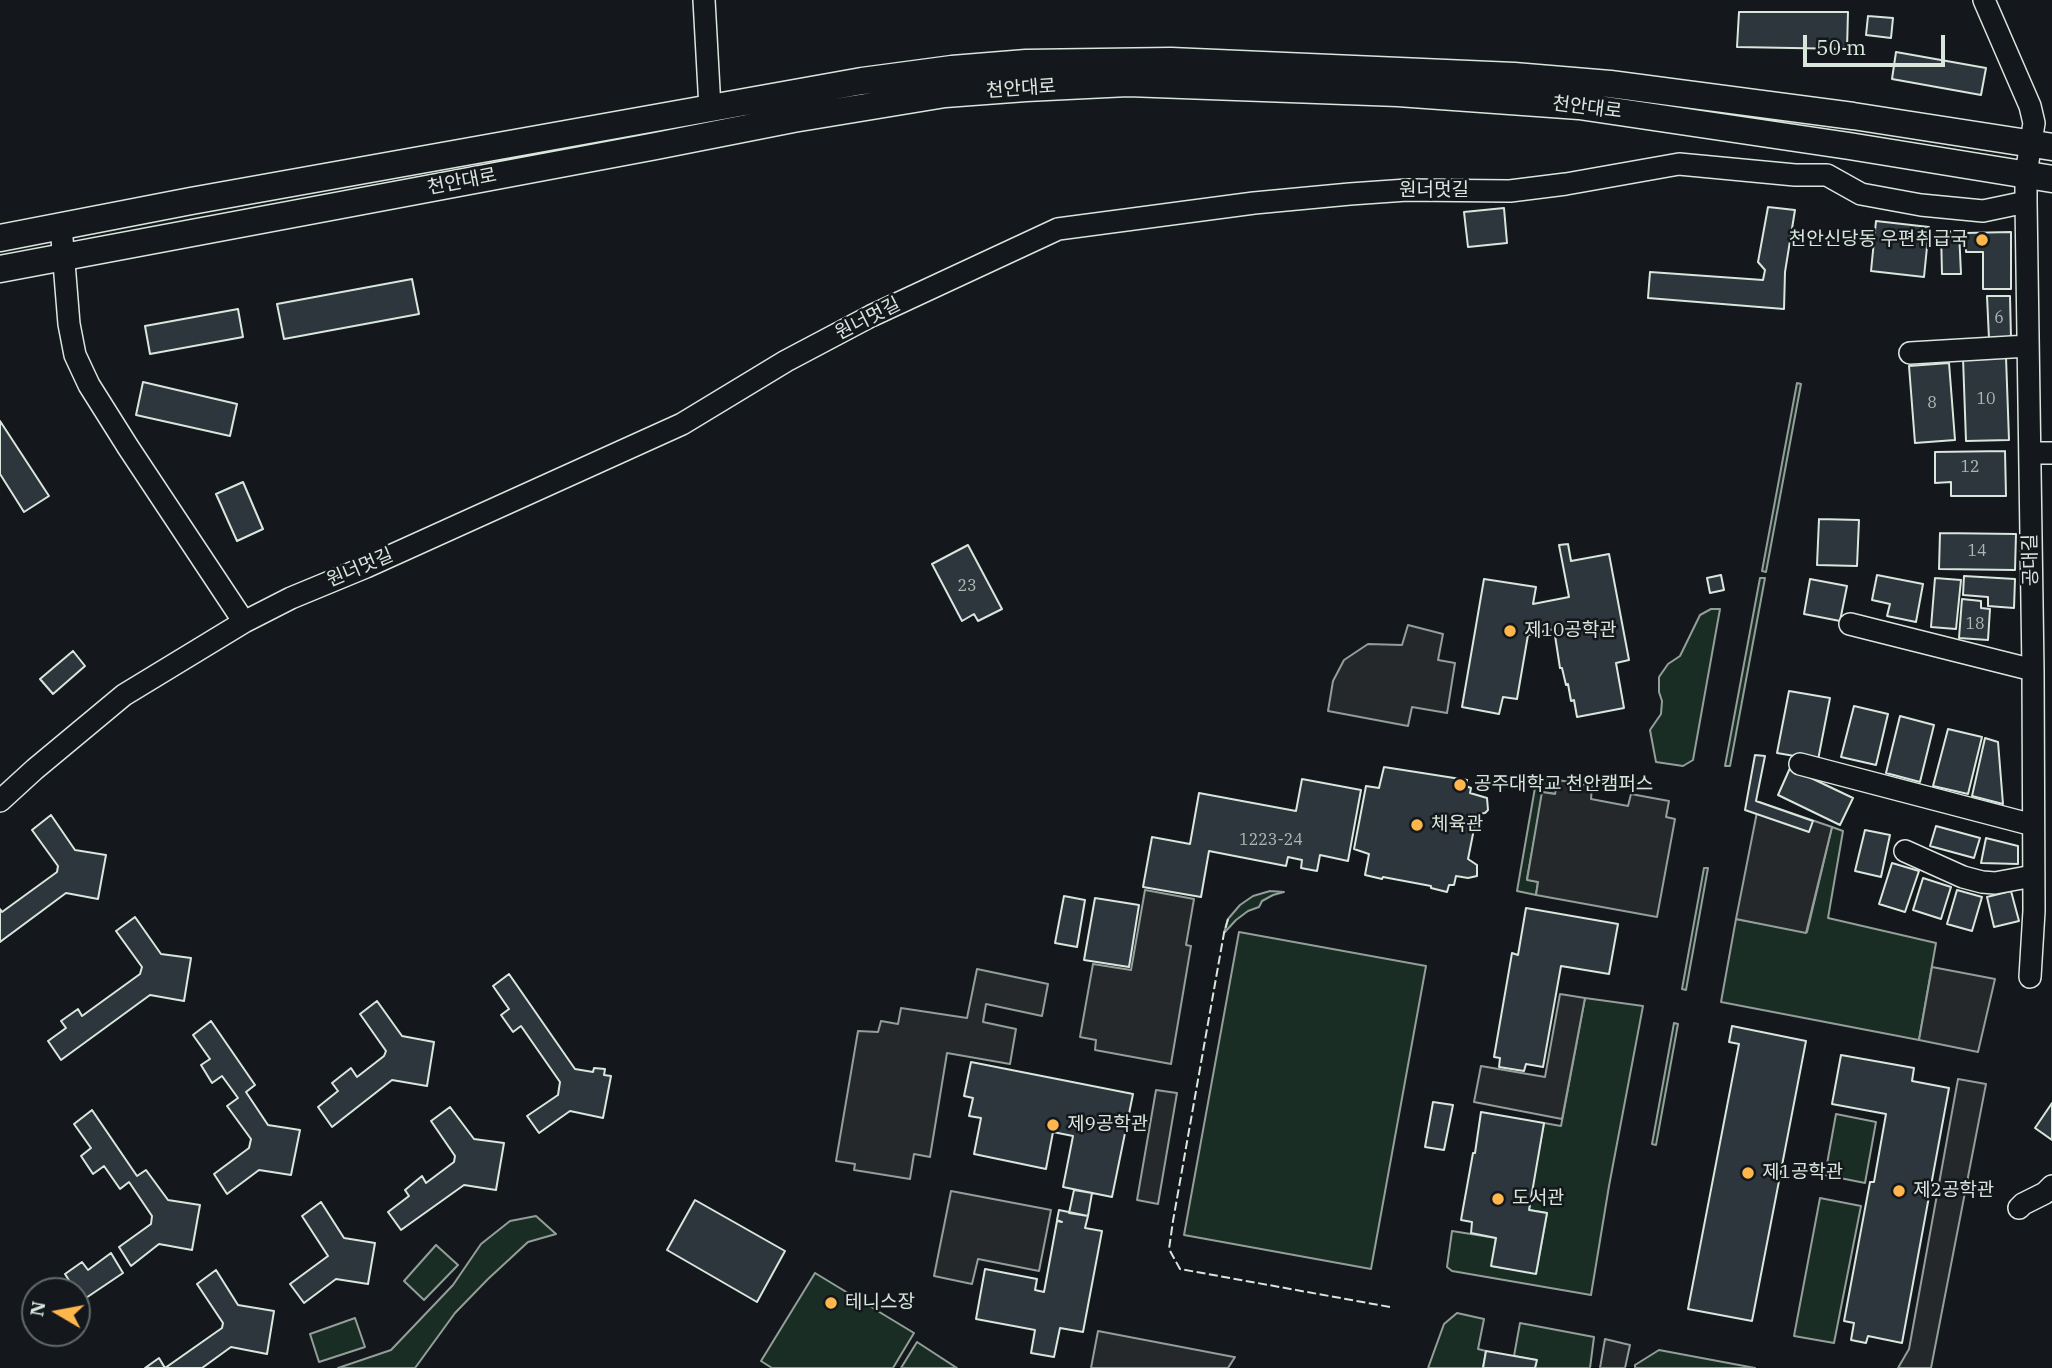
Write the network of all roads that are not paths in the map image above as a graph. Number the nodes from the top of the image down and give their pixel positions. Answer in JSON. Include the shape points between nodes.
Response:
{"nodes":[{"id":1,"x":704,"y":0,"type":"edge"},
{"id":2,"x":1984,"y":0,"type":"edge"},
{"id":3,"x":710,"y":108,"type":"junction"},
{"id":4,"x":2041,"y":145,"type":"edge"},
{"id":5,"x":2026,"y":174,"type":"junction"},
{"id":6,"x":2052,"y":179,"type":"edge"},
{"id":7,"x":2026,"y":202,"type":"junction"},
{"id":8,"x":61,"y":226,"type":"junction"},
{"id":9,"x":0,"y":237,"type":"edge"},
{"id":10,"x":64,"y":257,"type":"junction"},
{"id":11,"x":0,"y":269,"type":"edge"},
{"id":12,"x":2028,"y":346,"type":"junction"},
{"id":13,"x":1910,"y":353,"type":"dead end"},
{"id":14,"x":2030,"y":453,"type":"junction"},
{"id":15,"x":2052,"y":453,"type":"edge"},
{"id":16,"x":244,"y":622,"type":"junction"},
{"id":17,"x":1850,"y":624,"type":"dead end"},
{"id":18,"x":2033,"y":670,"type":"junction"},
{"id":19,"x":1800,"y":764,"type":"dead end"},
{"id":20,"x":0,"y":801,"type":"edge"},
{"id":21,"x":2033,"y":825,"type":"junction"},
{"id":22,"x":1905,"y":851,"type":"dead end"},
{"id":23,"x":2033,"y":876,"type":"junction"},
{"id":24,"x":2043,"y":908,"type":"edge"},
{"id":25,"x":2030,"y":977,"type":"dead end"},
{"id":26,"x":2052,"y":1186,"type":"edge"},
{"id":27,"x":2020,"y":1208,"type":"dead end"}],
"edges":[{"from":1,"to":3,"type":"street"},
{"from":2,"to":4,"type":"street","name":"공대길","via":[[2031,106]]},
{"from":3,"to":4,"type":"main road","name":"천안대로","via":[[952,69],[1171,61],[1610,84]]},
{"from":3,"to":8,"type":"main road","name":"천안대로"},
{"from":4,"to":5,"type":"street","name":"공대길"},
{"from":5,"to":6,"type":"main road","name":"천안대로"},
{"from":5,"to":7,"type":"street","name":"공대길"},
{"from":5,"to":10,"type":"main road","name":"천안대로","via":[[1579,106],[1398,93],[1128,83],[945,94]]},
{"from":7,"to":12,"type":"street","name":"공대길"},
{"from":7,"to":16,"type":"street","name":"원너멋길","via":[[1983,211],[1921,205],[1861,194],[1827,175],[1679,164],[1510,191],[1350,194],[1058,229],[871,316],[682,424]]},
{"from":8,"to":9,"type":"main road","name":"천안대로"},
{"from":8,"to":10,"type":"street"},
{"from":10,"to":11,"type":"main road","name":"천안대로"},
{"from":10,"to":16,"type":"street","via":[[75,355],[89,385]]},
{"from":12,"to":13,"type":"street"},
{"from":12,"to":14,"type":"street","name":"공대길"},
{"from":14,"to":15,"type":"street"},
{"from":14,"to":18,"type":"street","name":"공대길"},
{"from":16,"to":20,"type":"street","name":"원너멋길","via":[[124,695]]},
{"from":17,"to":18,"type":"street"},
{"from":18,"to":21,"type":"street","name":"공대길"},
{"from":19,"to":21,"type":"street"},
{"from":21,"to":23,"type":"street","name":"공대길"},
{"from":22,"to":23,"type":"street","via":[[1982,881]]},
{"from":23,"to":24,"type":"street","name":"공대길"},
{"from":24,"to":25,"type":"street","name":"공대길"},
{"from":26,"to":27,"type":"street"}]}
